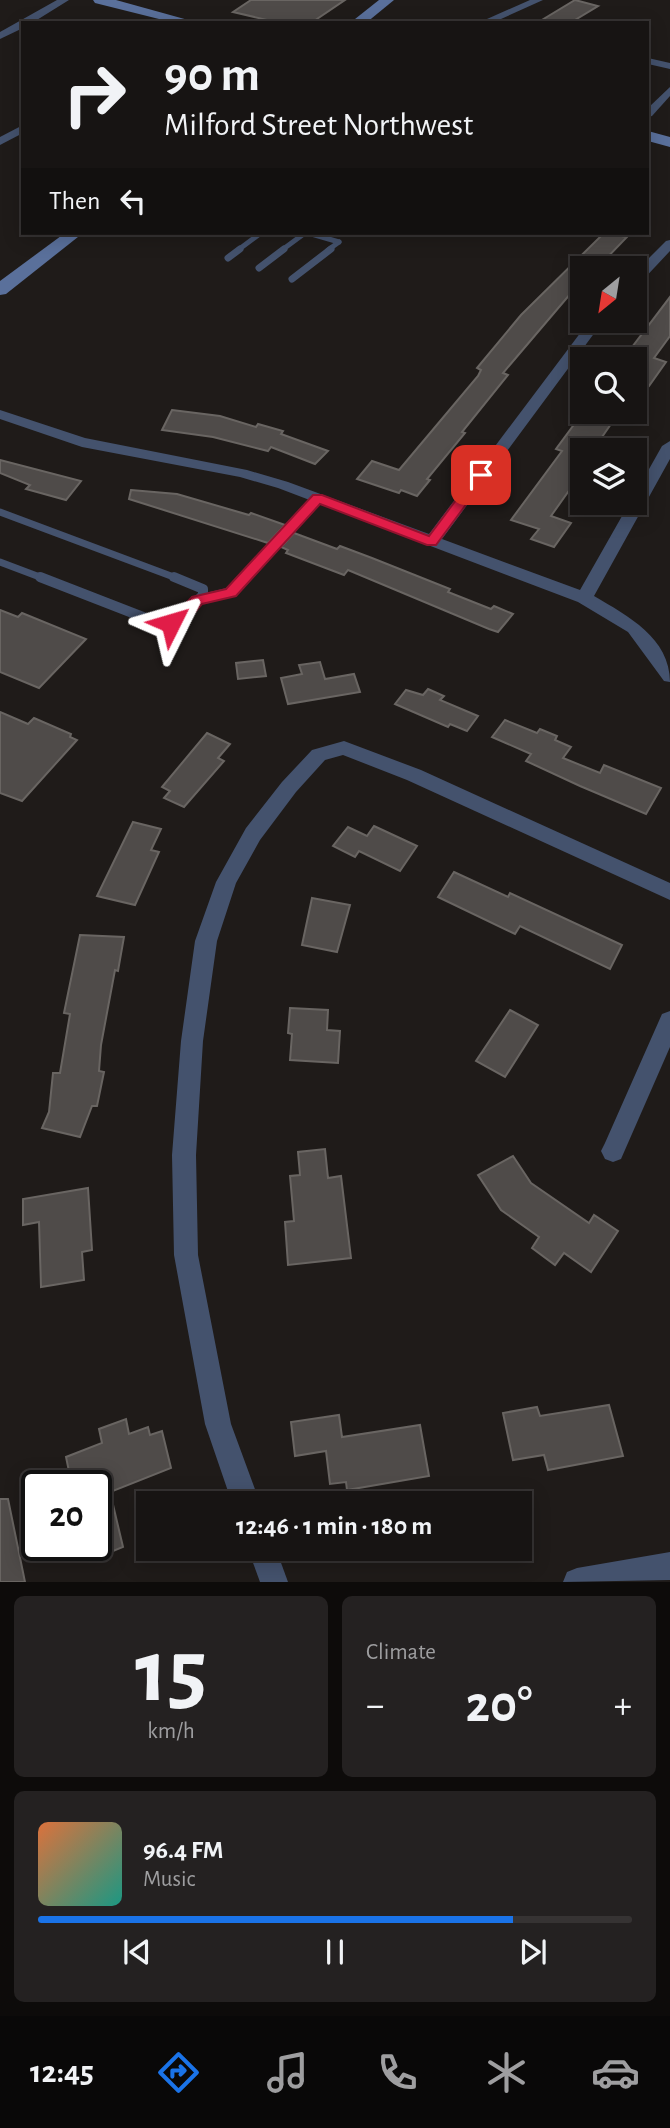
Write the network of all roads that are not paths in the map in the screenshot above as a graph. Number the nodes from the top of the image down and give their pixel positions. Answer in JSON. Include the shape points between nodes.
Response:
{"nodes":[{"id":1,"x":64,"y":0,"type":"edge"},
{"id":2,"x":100,"y":0,"type":"edge"},
{"id":3,"x":387,"y":0,"type":"edge"},
{"id":4,"x":538,"y":0,"type":"edge"},
{"id":5,"x":27,"y":21,"type":"edge"},
{"id":6,"x":183,"y":21,"type":"edge"},
{"id":7,"x":360,"y":21,"type":"edge"},
{"id":8,"x":491,"y":21,"type":"edge"},
{"id":9,"x":21,"y":24,"type":"edge"},
{"id":10,"x":0,"y":37,"type":"edge"},
{"id":11,"x":649,"y":61,"type":"edge"},
{"id":12,"x":670,"y":66,"type":"edge"},
{"id":13,"x":670,"y":90,"type":"edge"},
{"id":14,"x":649,"y":113,"type":"edge"},
{"id":15,"x":21,"y":129,"type":"edge"},
{"id":16,"x":649,"y":136,"type":"edge"},
{"id":17,"x":0,"y":142,"type":"edge"},
{"id":18,"x":670,"y":142,"type":"edge"},
{"id":19,"x":72,"y":235,"type":"edge"},
{"id":20,"x":258,"y":235,"type":"edge"},
{"id":21,"x":304,"y":235,"type":"edge"},
{"id":22,"x":314,"y":235,"type":"edge"},
{"id":23,"x":670,"y":244,"type":"edge"},
{"id":24,"x":228,"y":258,"type":"dead end"},
{"id":25,"x":648,"y":267,"type":"edge"},
{"id":26,"x":259,"y":268,"type":"dead end"},
{"id":27,"x":292,"y":279,"type":"dead end"},
{"id":28,"x":0,"y":290,"type":"edge"},
{"id":29,"x":587,"y":333,"type":"edge"},
{"id":30,"x":0,"y":414,"type":"edge"},
{"id":31,"x":670,"y":446,"type":"edge"},
{"id":32,"x":318,"y":498,"type":"junction"},
{"id":33,"x":0,"y":512,"type":"edge"},
{"id":34,"x":432,"y":541,"type":"junction"},
{"id":35,"x":0,"y":562,"type":"edge"},
{"id":36,"x":584,"y":598,"type":"junction"},
{"id":37,"x":197,"y":600,"type":"junction"},
{"id":38,"x":670,"y":676,"type":"edge"},
{"id":39,"x":670,"y":892,"type":"edge"},
{"id":40,"x":670,"y":1021,"type":"edge"},
{"id":41,"x":613,"y":1152,"type":"dead end"},
{"id":42,"x":242,"y":1491,"type":"edge"},
{"id":43,"x":266,"y":1561,"type":"edge"},
{"id":44,"x":670,"y":1566,"type":"edge"},
{"id":45,"x":274,"y":1582,"type":"edge"},
{"id":46,"x":577,"y":1582,"type":"edge"}],
"edges":[{"from":1,"to":5,"type":"street"},
{"from":2,"to":6,"type":"street"},
{"from":3,"to":7,"type":"street"},
{"from":4,"to":8,"type":"street"},
{"from":9,"to":10,"type":"street"},
{"from":11,"to":12,"type":"street"},
{"from":13,"to":14,"type":"street"},
{"from":15,"to":17,"type":"street"},
{"from":16,"to":18,"type":"street"},
{"from":19,"to":28,"type":"street"},
{"from":20,"to":24,"type":"lane"},
{"from":21,"to":26,"type":"lane"},
{"from":22,"to":27,"type":"lane","via":[[339,242]]},
{"from":23,"to":25,"type":"street"},
{"from":29,"to":34,"type":"street"},
{"from":30,"to":32,"type":"street","via":[[82,442],[242,473]]},
{"from":31,"to":36,"type":"street"},
{"from":32,"to":34,"type":"street"},
{"from":32,"to":37,"type":"lane","via":[[231,593]]},
{"from":33,"to":37,"type":"lane","via":[[197,586],[203,590]]},
{"from":34,"to":36,"type":"street"},
{"from":35,"to":37,"type":"lane","via":[[161,624],[178,621]]},
{"from":36,"to":38,"type":"street","via":[[634,628]]},
{"from":39,"to":42,"type":"street","via":[[344,748],[319,755],[253,834],[226,882],[206,942],[192,1041],[184,1155],[186,1255],[218,1424]]},
{"from":40,"to":41,"type":"street"},
{"from":43,"to":45,"type":"street"},
{"from":44,"to":46,"type":"street"}]}
